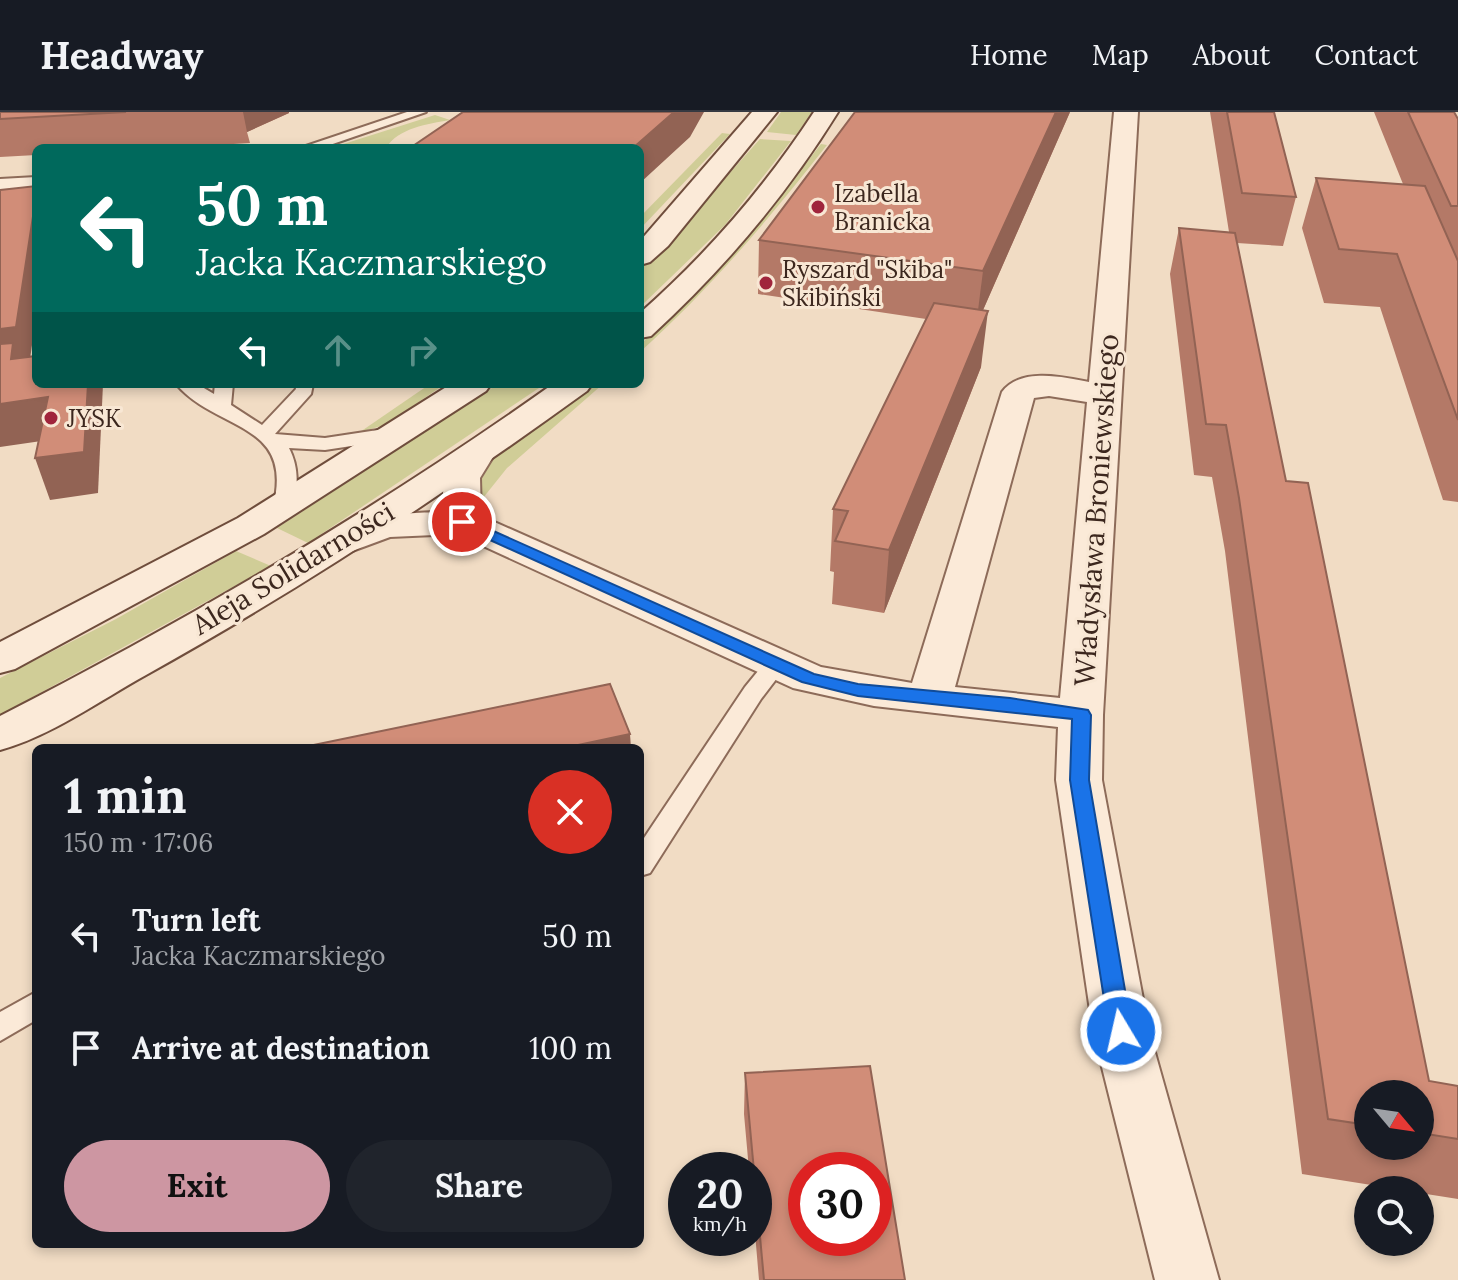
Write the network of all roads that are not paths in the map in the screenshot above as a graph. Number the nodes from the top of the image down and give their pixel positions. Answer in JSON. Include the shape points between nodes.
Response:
{"nodes":[{"id":1,"x":420,"y":112,"type":"edge"},
{"id":2,"x":765,"y":112,"type":"edge"},
{"id":3,"x":826,"y":112,"type":"edge"},
{"id":4,"x":1126,"y":112,"type":"edge"},
{"id":5,"x":320,"y":144,"type":"edge"},
{"id":6,"x":32,"y":185,"type":"edge"},
{"id":7,"x":0,"y":187,"type":"edge"},
{"id":8,"x":644,"y":252,"type":"edge"},
{"id":9,"x":644,"y":325,"type":"edge"},
{"id":10,"x":191,"y":388,"type":"edge"},
{"id":11,"x":224,"y":388,"type":"edge"},
{"id":12,"x":305,"y":388,"type":"edge"},
{"id":13,"x":468,"y":388,"type":"edge"},
{"id":14,"x":569,"y":388,"type":"edge"},
{"id":15,"x":1104,"y":395,"type":"junction"},
{"id":16,"x":221,"y":408,"type":"junction"},
{"id":17,"x":402,"y":433,"type":"junction"},
{"id":18,"x":269,"y":439,"type":"junction"},
{"id":19,"x":478,"y":452,"type":"junction"},
{"id":20,"x":283,"y":507,"type":"junction"},
{"id":21,"x":462,"y":522,"type":"junction"},
{"id":22,"x":334,"y":546,"type":"junction"},
{"id":23,"x":0,"y":659,"type":"edge"},
{"id":24,"x":775,"y":665,"type":"junction"},
{"id":25,"x":930,"y":697,"type":"junction"},
{"id":26,"x":1081,"y":715,"type":"junction"},
{"id":27,"x":0,"y":735,"type":"edge"},
{"id":28,"x":644,"y":860,"type":"edge"},
{"id":29,"x":32,"y":1007,"type":"edge"},
{"id":30,"x":0,"y":1028,"type":"edge"},
{"id":31,"x":1187,"y":1280,"type":"edge"}],
"edges":[{"from":1,"to":5,"type":"lane"},
{"from":2,"to":8,"type":"street"},
{"from":3,"to":9,"type":"street","via":[[757,210]]},
{"from":4,"to":15,"type":"street","name":"Władysława Broniewskiego"},
{"from":6,"to":7,"type":"street"},
{"from":10,"to":16,"type":"lane"},
{"from":11,"to":16,"type":"lane"},
{"from":12,"to":18,"type":"lane"},
{"from":13,"to":17,"type":"street","name":"Aleja Solidarności"},
{"from":14,"to":19,"type":"street","name":"Aleja Solidarności"},
{"from":15,"to":25,"type":"street","via":[[1042,387],[1019,392]]},
{"from":15,"to":26,"type":"street","name":"Władysława Broniewskiego"},
{"from":16,"to":18,"type":"lane"},
{"from":17,"to":18,"type":"lane","via":[[325,444]]},
{"from":17,"to":20,"type":"street","name":"Aleja Solidarności"},
{"from":18,"to":20,"type":"lane","via":[[288,466]]},
{"from":19,"to":21,"type":"street","via":[[458,488]]},
{"from":19,"to":22,"type":"street","name":"Aleja Solidarności"},
{"from":20,"to":23,"type":"street","name":"Aleja Solidarności"},
{"from":21,"to":22,"type":"street","via":[[388,526]]},
{"from":21,"to":24,"type":"street"},
{"from":22,"to":27,"type":"street","name":"Aleja Solidarności"},
{"from":24,"to":25,"type":"street","via":[[837,686]]},
{"from":24,"to":28,"type":"lane"},
{"from":25,"to":26,"type":"street"},
{"from":26,"to":31,"type":"street","name":"Władysława Broniewskiego","via":[[1079,780],[1121,1031]]},
{"from":29,"to":30,"type":"lane"}]}
